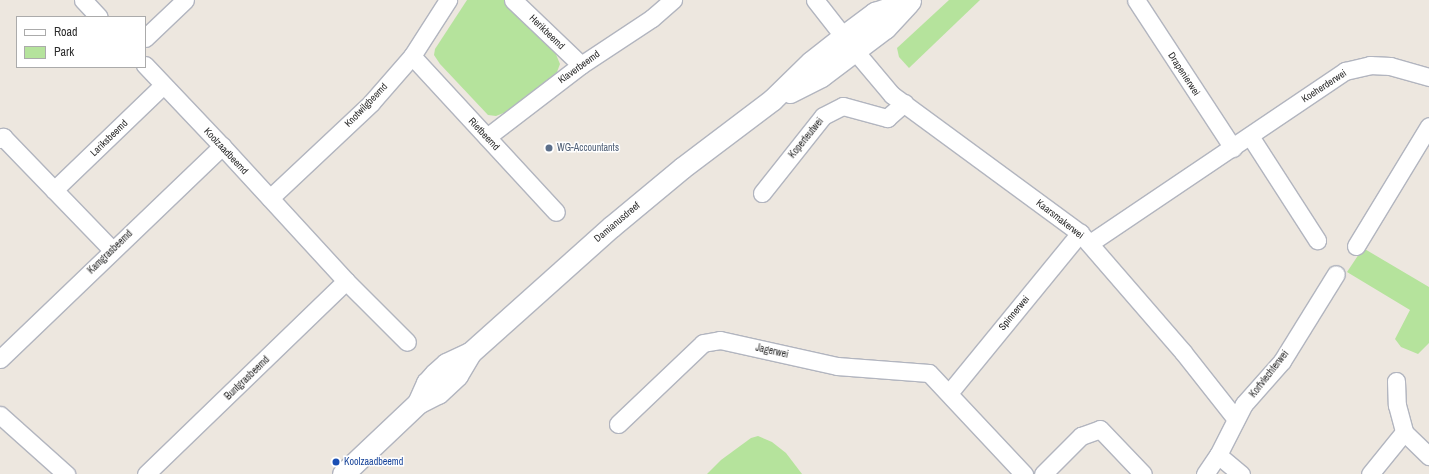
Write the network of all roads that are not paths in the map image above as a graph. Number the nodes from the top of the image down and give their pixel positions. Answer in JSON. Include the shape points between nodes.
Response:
{"nodes":[{"id":1,"x":83,"y":0,"type":"edge"},
{"id":2,"x":185,"y":0,"type":"edge"},
{"id":3,"x":448,"y":0,"type":"edge"},
{"id":4,"x":513,"y":0,"type":"edge"},
{"id":5,"x":673,"y":0,"type":"edge"},
{"id":6,"x":815,"y":0,"type":"edge"},
{"id":7,"x":1136,"y":0,"type":"edge"},
{"id":8,"x":910,"y":1,"type":"edge"},
{"id":9,"x":98,"y":16,"type":"edge"},
{"id":10,"x":146,"y":37,"type":"edge"},
{"id":11,"x":849,"y":44,"type":"junction"},
{"id":12,"x":412,"y":56,"type":"junction"},
{"id":13,"x":581,"y":65,"type":"junction"},
{"id":14,"x":146,"y":66,"type":"edge"},
{"id":15,"x":1429,"y":77,"type":"edge"},
{"id":16,"x":163,"y":85,"type":"junction"},
{"id":17,"x":904,"y":103,"type":"junction"},
{"id":18,"x":1429,"y":126,"type":"edge"},
{"id":19,"x":1250,"y":136,"type":"junction"},
{"id":20,"x":487,"y":137,"type":"junction"},
{"id":21,"x":0,"y":139,"type":"edge"},
{"id":22,"x":222,"y":146,"type":"junction"},
{"id":23,"x":1233,"y":148,"type":"junction"},
{"id":24,"x":54,"y":190,"type":"junction"},
{"id":25,"x":762,"y":193,"type":"dead end"},
{"id":26,"x":270,"y":198,"type":"junction"},
{"id":27,"x":556,"y":212,"type":"dead end"},
{"id":28,"x":1085,"y":238,"type":"junction"},
{"id":29,"x":1317,"y":240,"type":"dead end"},
{"id":30,"x":1356,"y":246,"type":"dead end"},
{"id":31,"x":112,"y":250,"type":"junction"},
{"id":32,"x":1336,"y":274,"type":"dead end"},
{"id":33,"x":346,"y":281,"type":"junction"},
{"id":34,"x":407,"y":342,"type":"dead end"},
{"id":35,"x":0,"y":359,"type":"edge"},
{"id":36,"x":1396,"y":381,"type":"dead end"},
{"id":37,"x":949,"y":393,"type":"junction"},
{"id":38,"x":0,"y":415,"type":"edge"},
{"id":39,"x":1236,"y":419,"type":"junction"},
{"id":40,"x":618,"y":424,"type":"dead end"},
{"id":41,"x":1404,"y":432,"type":"junction"},
{"id":42,"x":1218,"y":455,"type":"junction"},
{"id":43,"x":1429,"y":456,"type":"edge"},
{"id":44,"x":66,"y":474,"type":"edge"},
{"id":45,"x":146,"y":474,"type":"edge"},
{"id":46,"x":343,"y":474,"type":"edge"},
{"id":47,"x":1024,"y":474,"type":"edge"},
{"id":48,"x":1043,"y":474,"type":"edge"},
{"id":49,"x":1143,"y":474,"type":"edge"},
{"id":50,"x":1205,"y":474,"type":"edge"},
{"id":51,"x":1241,"y":474,"type":"edge"},
{"id":52,"x":1370,"y":474,"type":"edge"}],
"edges":[{"from":1,"to":9,"type":"street"},
{"from":2,"to":10,"type":"street"},
{"from":3,"to":12,"type":"street","name":"Knotwilgbeemd"},
{"from":4,"to":13,"type":"street","name":"Herikbeemd"},
{"from":5,"to":13,"type":"street","name":"Klaverbeemd","via":[[652,18]]},
{"from":6,"to":11,"type":"street","name":"Kaarsmakerwei"},
{"from":7,"to":23,"type":"street","name":"Drapenierwei"},
{"from":8,"to":11,"type":"street","name":"Damianusdreef","via":[[885,28]]},
{"from":11,"to":17,"type":"street","name":"Kaarsmakerwei","via":[[892,95]]},
{"from":11,"to":46,"type":"street","name":"Damianusdreef","via":[[821,76],[772,100],[682,168],[611,227],[470,353],[446,364],[427,383],[418,403]]},
{"from":12,"to":20,"type":"street","name":"Rietbeemd"},
{"from":12,"to":26,"type":"street","name":"Knotwilgbeemd","via":[[371,103]]},
{"from":13,"to":20,"type":"street","name":"Klaverbeemd"},
{"from":14,"to":16,"type":"street","name":"Koolzaadbeemd"},
{"from":15,"to":19,"type":"street","name":"Koeherderwei","via":[[1390,66],[1370,65],[1345,71]]},
{"from":16,"to":22,"type":"street","name":"Koolzaadbeemd"},
{"from":16,"to":24,"type":"street","name":"Lariksbeemd"},
{"from":17,"to":25,"type":"street","name":"Koperteutwei","via":[[887,118],[843,106],[823,116]]},
{"from":17,"to":28,"type":"street","name":"Kaarsmakerwei"},
{"from":18,"to":30,"type":"street"},
{"from":19,"to":23,"type":"street","name":"Koeherderwei"},
{"from":19,"to":29,"type":"street"},
{"from":20,"to":27,"type":"street","name":"Rietbeemd"},
{"from":21,"to":24,"type":"street","via":[[2,137]]},
{"from":22,"to":26,"type":"street","name":"Koolzaadbeemd"},
{"from":22,"to":31,"type":"street","name":"Kamgrasbeemd"},
{"from":23,"to":28,"type":"street","name":"Koeherderwei"},
{"from":24,"to":31,"type":"street"},
{"from":26,"to":33,"type":"street","name":"Koolzaadbeemd"},
{"from":28,"to":37,"type":"street","name":"Spinnerwei"},
{"from":28,"to":39,"type":"street","name":"Kaarsmakerwei","via":[[1183,352]]},
{"from":31,"to":35,"type":"street","name":"Kamgrasbeemd"},
{"from":32,"to":39,"type":"street","name":"Korfvlechterwei","via":[[1282,361],[1244,404]]},
{"from":33,"to":34,"type":"street","name":"Koolzaadbeemd"},
{"from":33,"to":45,"type":"street","name":"Buntgrasbeemd"},
{"from":36,"to":41,"type":"street","via":[[1397,405]]},
{"from":37,"to":40,"type":"street","name":"Jagerwei","via":[[930,373],[837,366],[720,340],[703,343]]},
{"from":37,"to":47,"type":"street","name":"Jagerwei"},
{"from":38,"to":44,"type":"street"},
{"from":39,"to":42,"type":"street","name":"Korfvlechterwei"},
{"from":41,"to":43,"type":"street"},
{"from":41,"to":52,"type":"street"},
{"from":42,"to":50,"type":"street","name":"Korfvlechterwei"},
{"from":42,"to":51,"type":"street"},
{"from":48,"to":49,"type":"street","via":[[1081,436],[1100,429]]}]}
